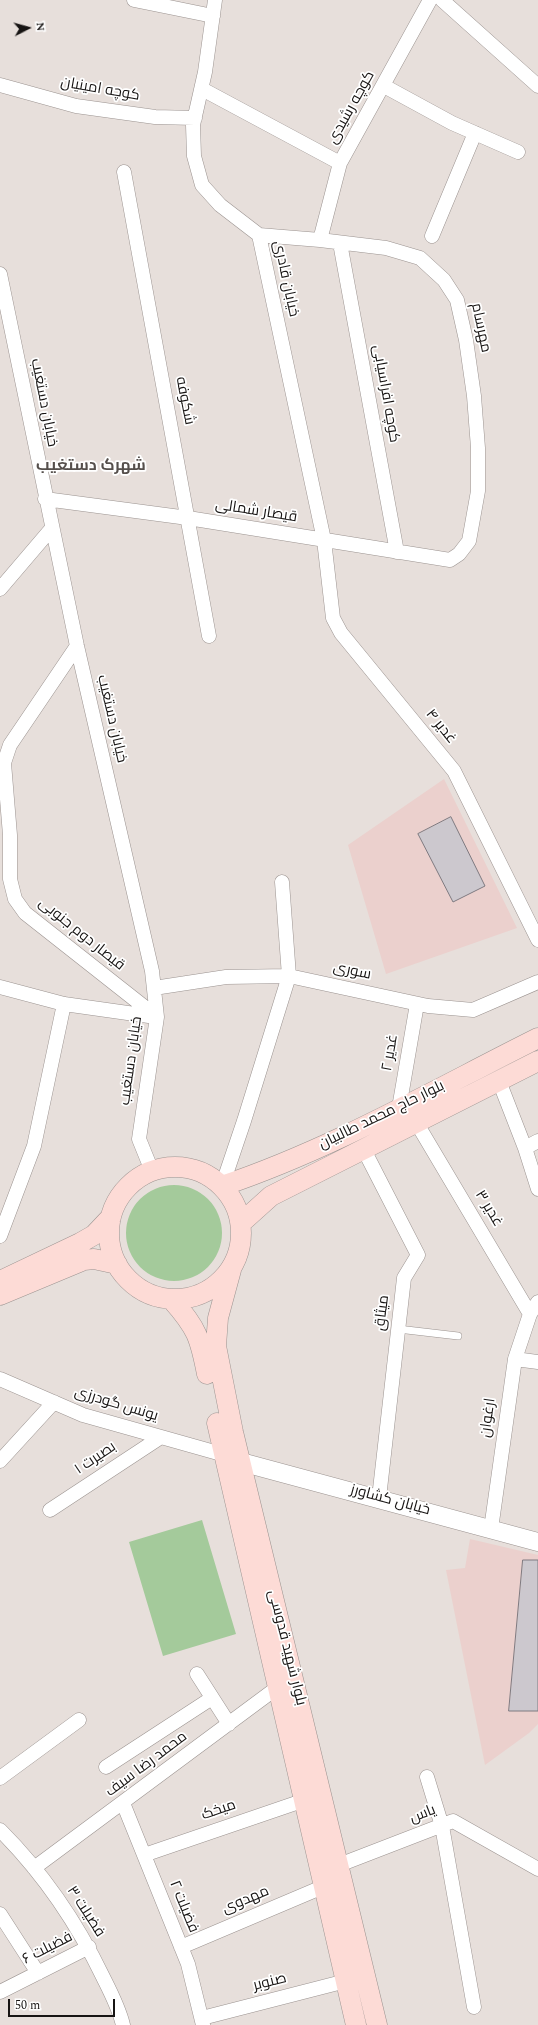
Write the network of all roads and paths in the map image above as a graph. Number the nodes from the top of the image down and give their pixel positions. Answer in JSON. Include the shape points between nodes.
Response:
{"nodes":[{"id":1,"x":134,"y":0,"type":"edge"},
{"id":2,"x":215,"y":0,"type":"edge"},
{"id":3,"x":430,"y":0,"type":"edge"},
{"id":4,"x":442,"y":0,"type":"edge"},
{"id":5,"x":213,"y":16,"type":"junction"},
{"id":6,"x":0,"y":85,"type":"edge"},
{"id":7,"x":384,"y":86,"type":"junction"},
{"id":8,"x":538,"y":86,"type":"edge"},
{"id":9,"x":202,"y":89,"type":"junction"},
{"id":10,"x":195,"y":118,"type":"junction"},
{"id":11,"x":475,"y":133,"type":"junction"},
{"id":12,"x":518,"y":152,"type":"dead end"},
{"id":13,"x":340,"y":163,"type":"junction"},
{"id":14,"x":124,"y":172,"type":"dead end"},
{"id":15,"x":259,"y":235,"type":"junction"},
{"id":16,"x":432,"y":236,"type":"dead end"},
{"id":17,"x":320,"y":240,"type":"junction"},
{"id":18,"x":340,"y":243,"type":"junction"},
{"id":19,"x":0,"y":274,"type":"edge"},
{"id":20,"x":46,"y":499,"type":"junction"},
{"id":21,"x":188,"y":518,"type":"junction"},
{"id":22,"x":52,"y":528,"type":"junction"},
{"id":23,"x":324,"y":540,"type":"junction"},
{"id":24,"x":397,"y":552,"type":"junction"},
{"id":25,"x":459,"y":554,"type":"joint"},
{"id":26,"x":0,"y":588,"type":"edge"},
{"id":27,"x":209,"y":636,"type":"dead end"},
{"id":28,"x":77,"y":646,"type":"junction"},
{"id":29,"x":282,"y":882,"type":"dead end"},
{"id":30,"x":538,"y":940,"type":"edge"},
{"id":31,"x":289,"y":976,"type":"junction"},
{"id":32,"x":538,"y":982,"type":"edge"},
{"id":33,"x":154,"y":988,"type":"junction"},
{"id":34,"x":0,"y":989,"type":"edge"},
{"id":35,"x":64,"y":1004,"type":"junction"},
{"id":36,"x":417,"y":1004,"type":"junction"},
{"id":37,"x":157,"y":1017,"type":"junction"},
{"id":38,"x":538,"y":1038,"type":"edge"},
{"id":39,"x":538,"y":1061,"type":"edge"},
{"id":40,"x":499,"y":1081,"type":"junction"},
{"id":41,"x":400,"y":1108,"type":"junction"},
{"id":42,"x":416,"y":1122,"type":"junction"},
{"id":43,"x":538,"y":1141,"type":"edge"},
{"id":44,"x":364,"y":1148,"type":"junction"},
{"id":45,"x":525,"y":1148,"type":"junction"},
{"id":46,"x":152,"y":1171,"type":"junction"},
{"id":47,"x":222,"y":1186,"type":"junction"},
{"id":48,"x":538,"y":1189,"type":"edge"},
{"id":49,"x":112,"y":1217,"type":"junction"},
{"id":50,"x":241,"y":1223,"type":"junction"},
{"id":51,"x":0,"y":1236,"type":"edge"},
{"id":52,"x":117,"y":1264,"type":"junction"},
{"id":53,"x":231,"y":1270,"type":"junction"},
{"id":54,"x":0,"y":1281,"type":"edge"},
{"id":55,"x":0,"y":1295,"type":"edge"},
{"id":56,"x":172,"y":1300,"type":"junction"},
{"id":57,"x":534,"y":1308,"type":"edge"},
{"id":58,"x":398,"y":1329,"type":"junction"},
{"id":59,"x":458,"y":1336,"type":"dead end"},
{"id":60,"x":515,"y":1358,"type":"junction"},
{"id":61,"x":538,"y":1362,"type":"edge"},
{"id":62,"x":0,"y":1379,"type":"edge"},
{"id":63,"x":54,"y":1402,"type":"junction"},
{"id":64,"x":161,"y":1437,"type":"junction"},
{"id":65,"x":233,"y":1458,"type":"junction"},
{"id":66,"x":0,"y":1461,"type":"edge"},
{"id":67,"x":379,"y":1498,"type":"junction"},
{"id":68,"x":50,"y":1510,"type":"dead end"},
{"id":69,"x":491,"y":1529,"type":"junction"},
{"id":70,"x":538,"y":1542,"type":"edge"},
{"id":71,"x":197,"y":1674,"type":"dead end"},
{"id":72,"x":278,"y":1687,"type":"junction"},
{"id":73,"x":212,"y":1698,"type":"junction"},
{"id":74,"x":79,"y":1720,"type":"dead end"},
{"id":75,"x":229,"y":1724,"type":"junction"},
{"id":76,"x":106,"y":1767,"type":"dead end"},
{"id":77,"x":427,"y":1777,"type":"dead end"},
{"id":78,"x":0,"y":1778,"type":"edge"},
{"id":79,"x":305,"y":1800,"type":"junction"},
{"id":80,"x":124,"y":1803,"type":"junction"},
{"id":81,"x":442,"y":1826,"type":"junction"},
{"id":82,"x":0,"y":1830,"type":"edge"},
{"id":83,"x":144,"y":1854,"type":"junction"},
{"id":84,"x":339,"y":1865,"type":"junction"},
{"id":85,"x":537,"y":1867,"type":"edge"},
{"id":86,"x":34,"y":1868,"type":"junction"},
{"id":87,"x":325,"y":1886,"type":"junction"},
{"id":88,"x":0,"y":1914,"type":"edge"},
{"id":89,"x":89,"y":1947,"type":"junction"},
{"id":90,"x":181,"y":1947,"type":"junction"},
{"id":91,"x":38,"y":1973,"type":"junction"},
{"id":92,"x":346,"y":1981,"type":"junction"},
{"id":93,"x":0,"y":1992,"type":"edge"},
{"id":94,"x":474,"y":2007,"type":"dead end"},
{"id":95,"x":202,"y":2021,"type":"edge"},
{"id":96,"x":123,"y":2025,"type":"edge"},
{"id":97,"x":356,"y":2025,"type":"edge"},
{"id":98,"x":377,"y":2025,"type":"edge"}],
"edges":[{"from":1,"to":5,"type":"street"},
{"from":2,"to":5,"type":"street","name":"خیابان قادری"},
{"from":3,"to":7,"type":"street","name":"کوچه رشیدی"},
{"from":4,"to":8,"type":"street"},
{"from":5,"to":9,"type":"street","name":"خیابان قادری"},
{"from":6,"to":10,"type":"street","name":"کوچه امینیان","via":[[76,106],[155,117]]},
{"from":7,"to":11,"type":"street"},
{"from":7,"to":13,"type":"street","name":"کوچه رشیدی"},
{"from":9,"to":10,"type":"street","name":"خیابان قادری"},
{"from":9,"to":13,"type":"street"},
{"from":10,"to":15,"type":"street","name":"خیابان قادری","via":[[194,156],[202,185],[220,205]]},
{"from":11,"to":12,"type":"street"},
{"from":11,"to":16,"type":"street"},
{"from":13,"to":17,"type":"street","name":"کوچه رشیدی"},
{"from":14,"to":21,"type":"street","name":"شکوفه"},
{"from":15,"to":17,"type":"street","name":"مهرسام"},
{"from":15,"to":23,"type":"street","name":"خیابان قادری"},
{"from":17,"to":18,"type":"street","name":"مهرسام"},
{"from":18,"to":24,"type":"street","name":"کوچه افراسیابی"},
{"from":18,"to":25,"type":"street","name":"مهرسام","via":[[386,248],[420,258],[444,280],[457,300],[474,396],[478,448],[478,491],[470,542]]},
{"from":19,"to":20,"type":"street","name":"خیابان دستغیب"},
{"from":20,"to":21,"type":"street","name":"قیصار شمالی"},
{"from":20,"to":22,"type":"street","name":"خیابان دستغیب"},
{"from":21,"to":23,"type":"street","name":"قیصار شمالی"},
{"from":21,"to":27,"type":"street","name":"شکوفه"},
{"from":22,"to":26,"type":"street"},
{"from":22,"to":28,"type":"street","name":"خیابان دستغیب"},
{"from":23,"to":24,"type":"street","name":"قیصار شمالی"},
{"from":23,"to":30,"type":"street","name":"غدیر ۴","via":[[333,618],[341,633],[454,771]]},
{"from":24,"to":25,"type":"street","name":"قیصار شمالی","via":[[450,560]]},
{"from":28,"to":33,"type":"street","name":"خیابان دستغیب"},
{"from":28,"to":37,"type":"street","name":"قیصار دوم جنوبی","via":[[10,745],[4,763],[10,835],[10,879],[15,899],[25,913]]},
{"from":29,"to":31,"type":"street"},
{"from":31,"to":33,"type":"street","name":"سوری","via":[[226,977]]},
{"from":31,"to":36,"type":"street","name":"سوری"},
{"from":31,"to":47,"type":"street"},
{"from":32,"to":36,"type":"street","name":"سوری","via":[[473,1010]]},
{"from":33,"to":37,"type":"street","name":"خیابان دستغیب"},
{"from":34,"to":35,"type":"street"},
{"from":35,"to":37,"type":"street"},
{"from":35,"to":51,"type":"street","via":[[34,1146]]},
{"from":36,"to":41,"type":"street","name":"غدیر ۲"},
{"from":37,"to":46,"type":"street","name":"خیابان دستغیب","via":[[139,1139]]},
{"from":38,"to":41,"type":"main road","name":"بلوار حاج محمد طالبیان"},
{"from":39,"to":40,"type":"main road","name":"بلوار حاج محمد طالبیان"},
{"from":40,"to":42,"type":"main road","name":"بلوار حاج محمد طالبیان"},
{"from":40,"to":45,"type":"street"},
{"from":41,"to":47,"type":"main road","name":"بلوار حاج محمد طالبیان","via":[[318,1149]]},
{"from":42,"to":44,"type":"main road","name":"بلوار حاج محمد طالبیان"},
{"from":42,"to":57,"type":"street","name":"غدیر ۳"},
{"from":43,"to":45,"type":"street"},
{"from":44,"to":50,"type":"main road","name":"بلوار حاج محمد طالبیان","via":[[272,1196]]},
{"from":44,"to":58,"type":"street","name":"میثاق","via":[[418,1255],[404,1278]]},
{"from":45,"to":48,"type":"street"},
{"from":46,"to":47,"type":"main road","via":[[170,1167],[189,1168],[207,1174]]},
{"from":46,"to":49,"type":"main road","via":[[137,1179],[124,1191]]},
{"from":47,"to":50,"type":"main road","via":[[231,1196]]},
{"from":49,"to":52,"type":"main road","via":[[109,1240]]},
{"from":49,"to":54,"type":"main road","via":[[94,1235],[80,1244]]},
{"from":50,"to":53,"type":"main road","via":[[238,1256]]},
{"from":52,"to":55,"type":"main road","via":[[94,1259],[84,1260]]},
{"from":52,"to":56,"type":"main road","via":[[137,1288],[154,1296]]},
{"from":53,"to":56,"type":"main road","via":[[215,1287],[194,1297]]},
{"from":53,"to":65,"type":"main road","name":"بلوار شهید قدوسی","via":[[218,1318],[216,1346]]},
{"from":56,"to":65,"type":"main road","name":"بلوار شهید قدوسی","via":[[188,1317],[198,1334]]},
{"from":57,"to":60,"type":"street","name":"ارغوان"},
{"from":58,"to":59,"type":"lane"},
{"from":58,"to":67,"type":"street","name":"میثاق"},
{"from":60,"to":61,"type":"street"},
{"from":60,"to":69,"type":"street","name":"ارغوان"},
{"from":62,"to":63,"type":"street","name":"یونس گودرزی"},
{"from":63,"to":64,"type":"street","name":"یونس گودرزی","via":[[83,1415]]},
{"from":63,"to":66,"type":"street"},
{"from":64,"to":65,"type":"street","name":"یونس گودرزی"},
{"from":64,"to":68,"type":"street","name":"بصیرت ۱"},
{"from":65,"to":67,"type":"street","name":"خیابان کشاورز"},
{"from":65,"to":72,"type":"main road","name":"بلوار شهید قدوسی"},
{"from":65,"to":84,"type":"main road","name":"بلوار شهید قدوسی"},
{"from":67,"to":69,"type":"street","name":"خیابان کشاورز"},
{"from":69,"to":70,"type":"street","name":"خیابان کشاورز"},
{"from":71,"to":73,"type":"street"},
{"from":72,"to":75,"type":"street","name":"محمد رضا سیف"},
{"from":72,"to":79,"type":"main road","name":"بلوار شهید قدوسی"},
{"from":73,"to":75,"type":"street"},
{"from":73,"to":76,"type":"street"},
{"from":74,"to":78,"type":"street"},
{"from":75,"to":80,"type":"street","name":"محمد رضا سیف"},
{"from":77,"to":81,"type":"street"},
{"from":79,"to":83,"type":"street","name":"میخک"},
{"from":79,"to":87,"type":"main road","name":"بلوار شهید قدوسی"},
{"from":80,"to":83,"type":"street","name":"فضیلت ۲"},
{"from":80,"to":86,"type":"street","name":"محمد رضا سیف"},
{"from":81,"to":84,"type":"street","name":"یاس"},
{"from":81,"to":85,"type":"street","name":"یاس","via":[[453,1821]]},
{"from":81,"to":94,"type":"street"},
{"from":82,"to":86,"type":"street","name":"فضیلت ۳"},
{"from":83,"to":90,"type":"street","name":"فضیلت ۲"},
{"from":84,"to":98,"type":"main road","name":"بلوار شهید قدوسی"},
{"from":86,"to":89,"type":"street","name":"فضیلت ۳"},
{"from":87,"to":90,"type":"street","name":"مهدوی"},
{"from":87,"to":92,"type":"main road","name":"بلوار شهید قدوسی"},
{"from":88,"to":91,"type":"street"},
{"from":89,"to":91,"type":"street","name":"فضیلت ۶"},
{"from":89,"to":96,"type":"street","name":"فضیلت ۳","via":[[120,2011]]},
{"from":90,"to":95,"type":"street","name":"فضیلت ۲","via":[[188,1964]]},
{"from":91,"to":93,"type":"street","name":"فضیلت ۶"},
{"from":92,"to":95,"type":"street","name":"صنوبر"},
{"from":92,"to":97,"type":"main road","name":"بلوار شهید قدوسی"}]}
